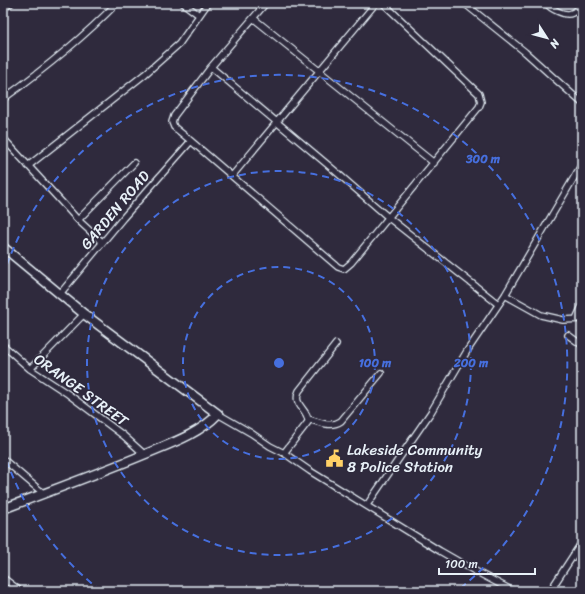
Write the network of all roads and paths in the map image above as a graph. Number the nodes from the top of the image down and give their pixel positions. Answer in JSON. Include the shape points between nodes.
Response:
{"nodes":[{"id":1,"x":10,"y":3,"type":"edge"},
{"id":2,"x":117,"y":3,"type":"edge"},
{"id":3,"x":183,"y":3,"type":"edge"},
{"id":4,"x":208,"y":3,"type":"edge"},
{"id":5,"x":266,"y":3,"type":"edge"},
{"id":6,"x":376,"y":3,"type":"edge"},
{"id":7,"x":383,"y":3,"type":"edge"},
{"id":8,"x":464,"y":3,"type":"edge"},
{"id":9,"x":546,"y":3,"type":"edge"},
{"id":10,"x":582,"y":4,"type":"edge"},
{"id":11,"x":3,"y":9,"type":"edge"},
{"id":12,"x":199,"y":15,"type":"junction"},
{"id":13,"x":253,"y":18,"type":"junction"},
{"id":14,"x":211,"y":68,"type":"junction"},
{"id":15,"x":320,"y":70,"type":"junction"},
{"id":16,"x":3,"y":99,"type":"edge"},
{"id":17,"x":582,"y":103,"type":"edge"},
{"id":18,"x":277,"y":122,"type":"junction"},
{"id":19,"x":3,"y":138,"type":"edge"},
{"id":20,"x":191,"y":141,"type":"junction"},
{"id":21,"x":134,"y":163,"type":"dead end"},
{"id":22,"x":434,"y":163,"type":"junction"},
{"id":23,"x":582,"y":165,"type":"edge"},
{"id":24,"x":28,"y":166,"type":"junction"},
{"id":25,"x":232,"y":176,"type":"junction"},
{"id":26,"x":389,"y":218,"type":"junction"},
{"id":27,"x":78,"y":220,"type":"junction"},
{"id":28,"x":102,"y":242,"type":"junction"},
{"id":29,"x":3,"y":247,"type":"edge"},
{"id":30,"x":58,"y":295,"type":"junction"},
{"id":31,"x":505,"y":295,"type":"junction"},
{"id":32,"x":498,"y":304,"type":"junction"},
{"id":33,"x":582,"y":306,"type":"edge"},
{"id":34,"x":84,"y":314,"type":"junction"},
{"id":35,"x":579,"y":319,"type":"edge"},
{"id":36,"x":568,"y":335,"type":"dead end"},
{"id":37,"x":336,"y":344,"type":"dead end"},
{"id":38,"x":3,"y":345,"type":"edge"},
{"id":39,"x":582,"y":345,"type":"edge"},
{"id":40,"x":30,"y":369,"type":"junction"},
{"id":41,"x":381,"y":373,"type":"dead end"},
{"id":42,"x":218,"y":414,"type":"junction"},
{"id":43,"x":308,"y":419,"type":"junction"},
{"id":44,"x":144,"y":454,"type":"junction"},
{"id":45,"x":284,"y":454,"type":"junction"},
{"id":46,"x":3,"y":459,"type":"edge"},
{"id":47,"x":43,"y":493,"type":"junction"},
{"id":48,"x":367,"y":505,"type":"junction"},
{"id":49,"x":3,"y":509,"type":"edge"},
{"id":50,"x":582,"y":542,"type":"edge"},
{"id":51,"x":3,"y":578,"type":"edge"},
{"id":52,"x":20,"y":591,"type":"edge"},
{"id":53,"x":513,"y":591,"type":"edge"},
{"id":54,"x":550,"y":591,"type":"edge"}],
"edges":[{"from":1,"to":11,"type":"street"},
{"from":2,"to":16,"type":"street","via":[[62,54]]},
{"from":3,"to":12,"type":"street"},
{"from":4,"to":12,"type":"street"},
{"from":5,"to":13,"type":"street"},
{"from":6,"to":15,"type":"street"},
{"from":7,"to":22,"type":"street","via":[[481,98],[478,107]]},
{"from":8,"to":17,"type":"street","via":[[525,52]]},
{"from":9,"to":10,"type":"street","via":[[551,9],[567,14]]},
{"from":12,"to":24,"type":"street","via":[[179,44]]},
{"from":13,"to":14,"type":"street"},
{"from":13,"to":15,"type":"street"},
{"from":14,"to":18,"type":"street"},
{"from":14,"to":20,"type":"street","via":[[172,122],[174,127]]},
{"from":15,"to":18,"type":"street"},
{"from":15,"to":22,"type":"street"},
{"from":18,"to":25,"type":"street"},
{"from":18,"to":26,"type":"street"},
{"from":19,"to":24,"type":"street"},
{"from":20,"to":25,"type":"street"},
{"from":20,"to":28,"type":"street","name":"GARDEN ROAD"},
{"from":21,"to":27,"type":"street"},
{"from":22,"to":26,"type":"street"},
{"from":23,"to":31,"type":"street"},
{"from":24,"to":27,"type":"street"},
{"from":25,"to":26,"type":"street","via":[[338,267],[344,269]]},
{"from":26,"to":32,"type":"street"},
{"from":27,"to":28,"type":"street"},
{"from":28,"to":30,"type":"street","name":"GARDEN ROAD"},
{"from":29,"to":30,"type":"street"},
{"from":30,"to":34,"type":"street"},
{"from":31,"to":32,"type":"street"},
{"from":31,"to":35,"type":"street","via":[[540,315],[563,320]]},
{"from":32,"to":48,"type":"street","via":[[431,412]]},
{"from":33,"to":35,"type":"street"},
{"from":34,"to":40,"type":"street"},
{"from":34,"to":42,"type":"street"},
{"from":36,"to":39,"type":"street"},
{"from":37,"to":43,"type":"street","via":[[297,394],[298,402]]},
{"from":38,"to":40,"type":"street","name":"ORANGE STREET"},
{"from":40,"to":44,"type":"street","name":"ORANGE STREET","via":[[124,436]]},
{"from":41,"to":43,"type":"street","via":[[341,421],[332,425]]},
{"from":42,"to":44,"type":"street","via":[[202,429]]},
{"from":42,"to":45,"type":"street"},
{"from":43,"to":45,"type":"street"},
{"from":44,"to":47,"type":"street"},
{"from":45,"to":48,"type":"street"},
{"from":46,"to":47,"type":"street"},
{"from":47,"to":49,"type":"street"},
{"from":48,"to":53,"type":"street","via":[[440,551]]},
{"from":50,"to":54,"type":"street"},
{"from":51,"to":52,"type":"street"}]}
